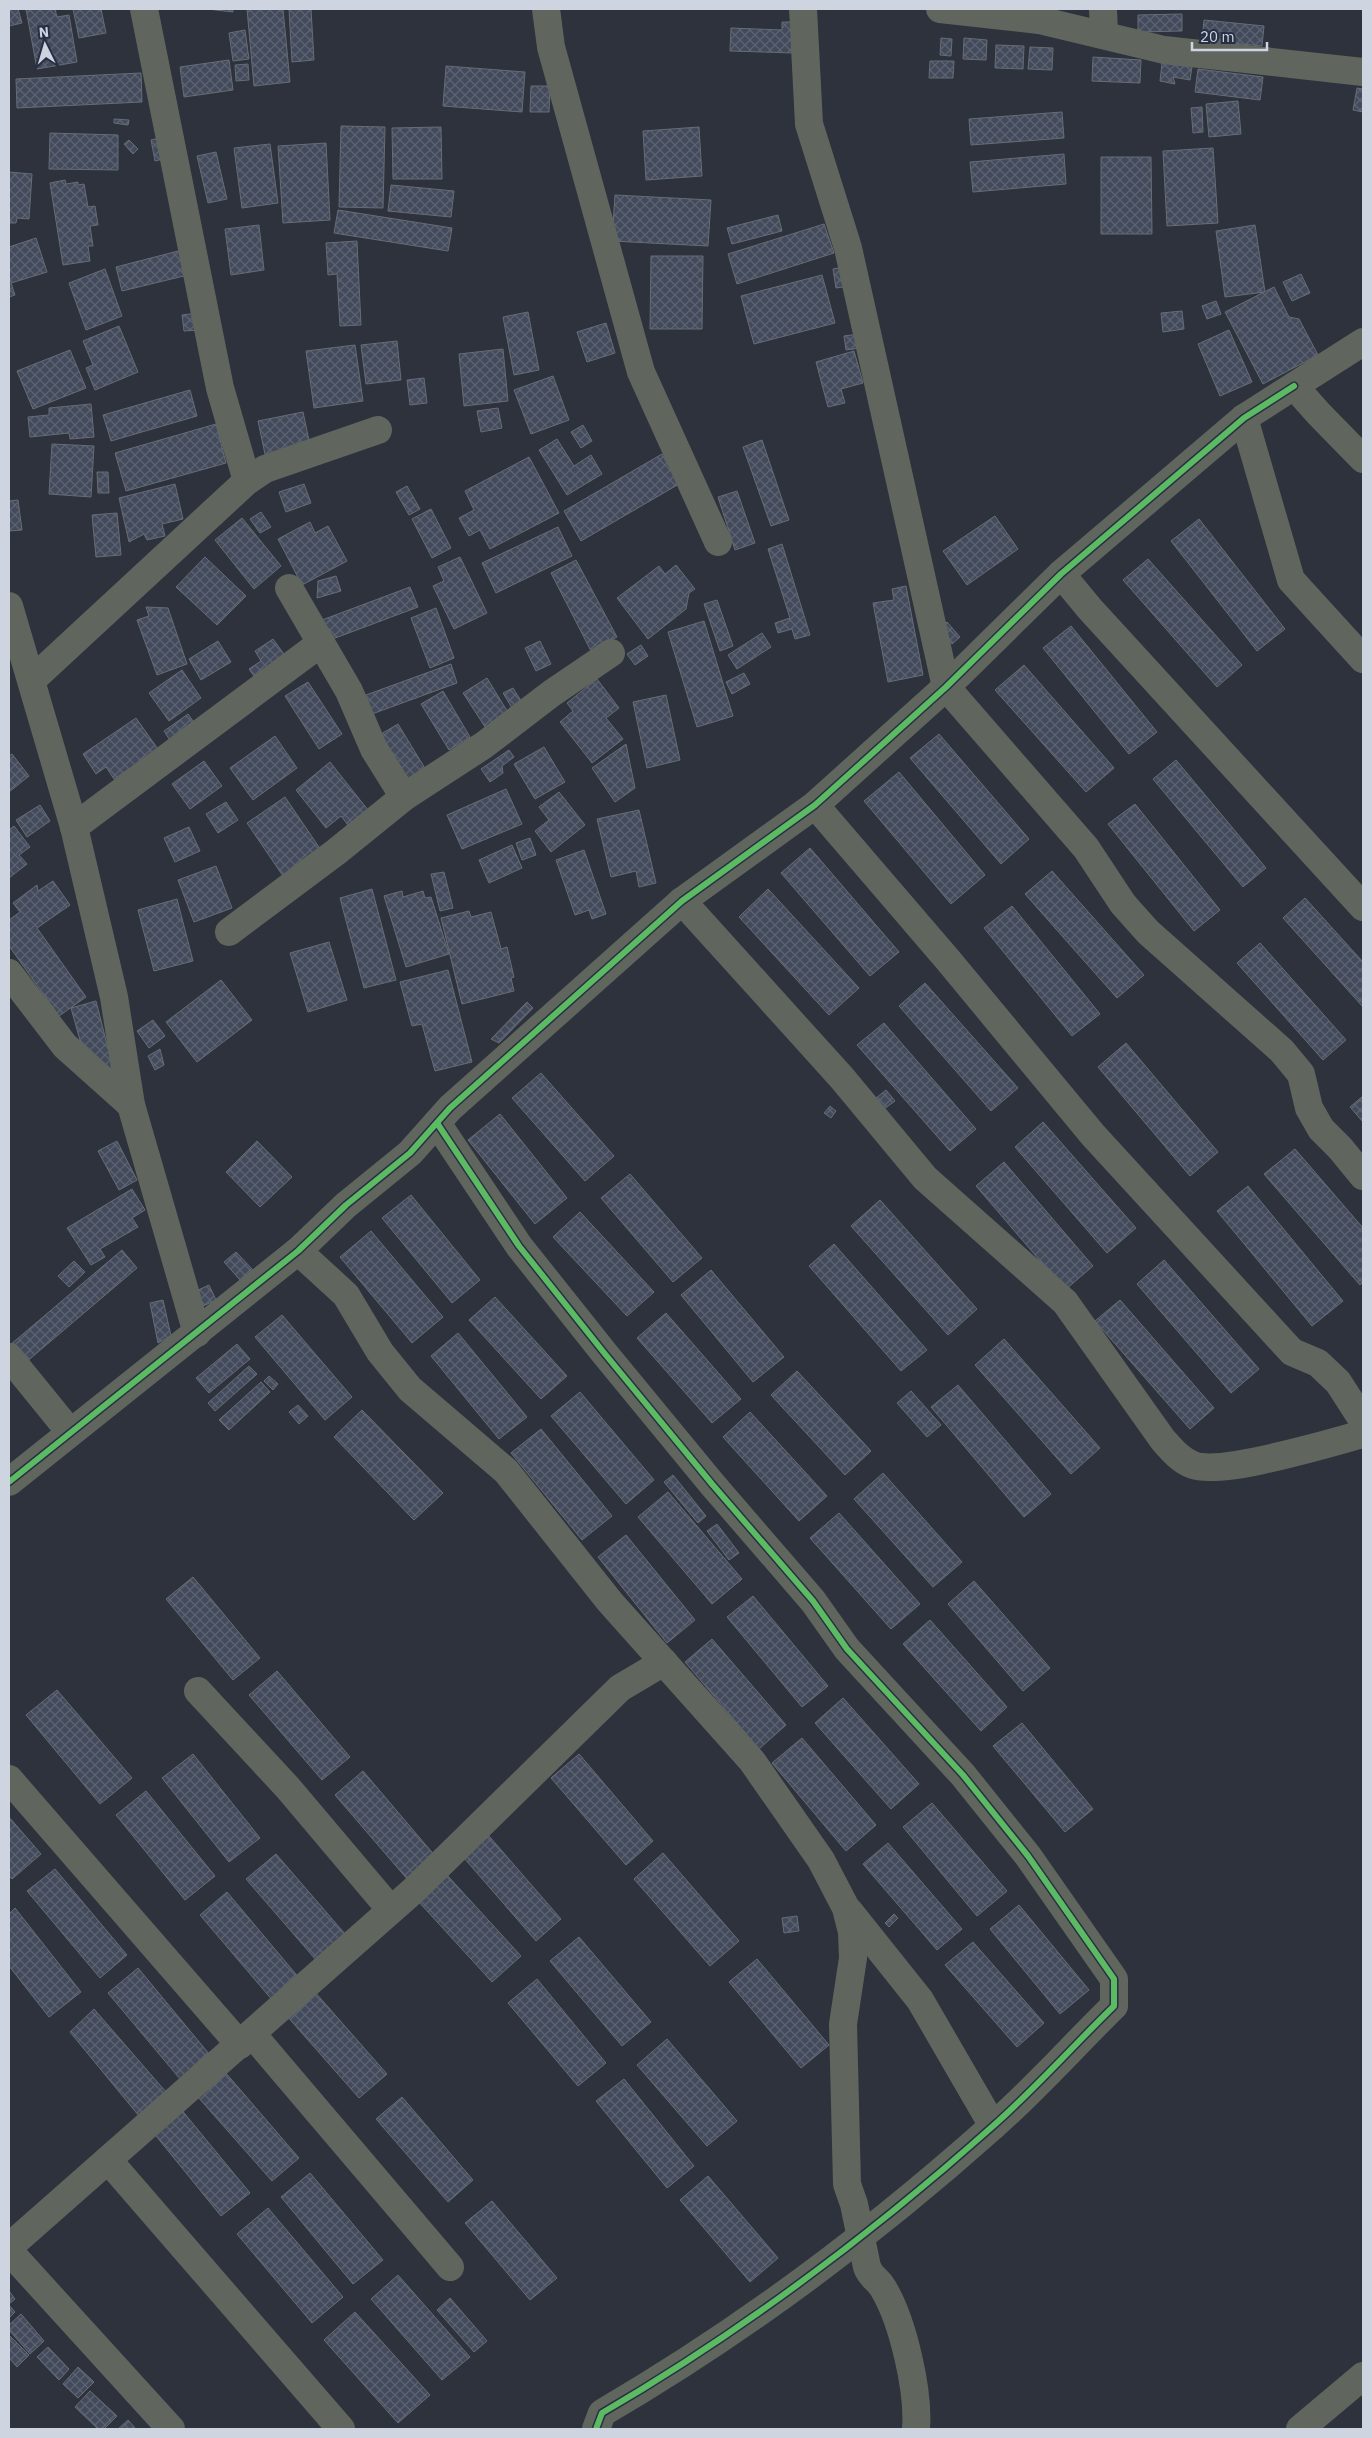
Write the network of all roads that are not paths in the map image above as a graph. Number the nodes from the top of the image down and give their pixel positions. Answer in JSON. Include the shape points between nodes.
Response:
{"nodes":[{"id":1,"x":144,"y":9,"type":"edge"},
{"id":2,"x":546,"y":9,"type":"edge"},
{"id":3,"x":803,"y":9,"type":"edge"},
{"id":4,"x":940,"y":9,"type":"edge"},
{"id":5,"x":1104,"y":22,"type":"edge"},
{"id":6,"x":1363,"y":72,"type":"edge"},
{"id":7,"x":1363,"y":342,"type":"edge"},
{"id":8,"x":1294,"y":386,"type":"junction"},
{"id":9,"x":1244,"y":418,"type":"junction"},
{"id":10,"x":378,"y":430,"type":"dead end"},
{"id":11,"x":1363,"y":459,"type":"edge"},
{"id":12,"x":247,"y":480,"type":"junction"},
{"id":13,"x":718,"y":542,"type":"dead end"},
{"id":14,"x":1061,"y":574,"type":"junction"},
{"id":15,"x":289,"y":588,"type":"dead end"},
{"id":16,"x":9,"y":606,"type":"edge"},
{"id":17,"x":321,"y":643,"type":"junction"},
{"id":18,"x":612,"y":653,"type":"dead end"},
{"id":19,"x":1363,"y":659,"type":"edge"},
{"id":20,"x":32,"y":680,"type":"junction"},
{"id":21,"x":946,"y":687,"type":"junction"},
{"id":22,"x":404,"y":797,"type":"junction"},
{"id":23,"x":815,"y":805,"type":"junction"},
{"id":24,"x":74,"y":828,"type":"junction"},
{"id":25,"x":682,"y":902,"type":"junction"},
{"id":26,"x":1363,"y":907,"type":"edge"},
{"id":27,"x":229,"y":932,"type":"dead end"},
{"id":28,"x":9,"y":973,"type":"edge"},
{"id":29,"x":131,"y":1105,"type":"junction"},
{"id":30,"x":437,"y":1123,"type":"junction"},
{"id":31,"x":1363,"y":1176,"type":"edge"},
{"id":32,"x":298,"y":1251,"type":"junction"},
{"id":33,"x":197,"y":1333,"type":"junction"},
{"id":34,"x":9,"y":1357,"type":"edge"},
{"id":35,"x":1363,"y":1421,"type":"edge"},
{"id":36,"x":70,"y":1432,"type":"junction"},
{"id":37,"x":1363,"y":1434,"type":"edge"},
{"id":38,"x":9,"y":1482,"type":"edge"},
{"id":39,"x":664,"y":1662,"type":"junction"},
{"id":40,"x":198,"y":1692,"type":"dead end"},
{"id":41,"x":9,"y":1780,"type":"edge"},
{"id":42,"x":846,"y":1908,"type":"junction"},
{"id":43,"x":391,"y":1910,"type":"junction"},
{"id":44,"x":246,"y":2040,"type":"junction"},
{"id":45,"x":993,"y":2126,"type":"junction"},
{"id":46,"x":108,"y":2160,"type":"junction"},
{"id":47,"x":861,"y":2236,"type":"junction"},
{"id":48,"x":9,"y":2247,"type":"edge"},
{"id":49,"x":9,"y":2251,"type":"edge"},
{"id":50,"x":450,"y":2267,"type":"dead end"},
{"id":51,"x":1363,"y":2376,"type":"edge"},
{"id":52,"x":171,"y":2429,"type":"edge"},
{"id":53,"x":340,"y":2429,"type":"edge"},
{"id":54,"x":596,"y":2429,"type":"edge"},
{"id":55,"x":916,"y":2429,"type":"edge"},
{"id":56,"x":1300,"y":2429,"type":"edge"}],
"edges":[{"from":1,"to":12,"type":"street","via":[[220,388]]},
{"from":2,"to":13,"type":"street","via":[[551,47],[641,372]]},
{"from":3,"to":21,"type":"street","via":[[809,124],[848,248]]},
{"from":4,"to":5,"type":"street","via":[[1039,20]]},
{"from":5,"to":6,"type":"street","via":[[1164,50]]},
{"from":7,"to":8,"type":"street"},
{"from":8,"to":9,"type":"street"},
{"from":8,"to":11,"type":"street"},
{"from":9,"to":14,"type":"street"},
{"from":9,"to":19,"type":"street","via":[[1291,580]]},
{"from":10,"to":12,"type":"street","via":[[265,469]]},
{"from":12,"to":20,"type":"street"},
{"from":14,"to":21,"type":"street"},
{"from":14,"to":26,"type":"street"},
{"from":15,"to":17,"type":"street"},
{"from":16,"to":20,"type":"street"},
{"from":17,"to":22,"type":"street","via":[[349,691],[374,749]]},
{"from":17,"to":24,"type":"street"},
{"from":18,"to":22,"type":"street","via":[[552,693],[484,746]]},
{"from":20,"to":24,"type":"street"},
{"from":21,"to":23,"type":"street"},
{"from":21,"to":31,"type":"street","via":[[1086,848],[1123,904],[1148,932],[1282,1051],[1300,1074],[1309,1108],[1320,1129]]},
{"from":22,"to":27,"type":"street"},
{"from":23,"to":25,"type":"street"},
{"from":23,"to":35,"type":"street","via":[[1092,1135],[1292,1352],[1318,1363],[1338,1382]]},
{"from":24,"to":29,"type":"street","via":[[114,997]]},
{"from":25,"to":30,"type":"street"},
{"from":25,"to":37,"type":"street","via":[[842,1078],[924,1178],[1066,1302],[1163,1440],[1181,1459],[1195,1466],[1222,1467]]},
{"from":28,"to":29,"type":"street","via":[[65,1046]]},
{"from":29,"to":33,"type":"street"},
{"from":30,"to":32,"type":"street","via":[[410,1153],[346,1205]]},
{"from":30,"to":45,"type":"street","via":[[526,1254],[712,1484],[813,1601],[847,1648],[969,1782],[1028,1856],[1114,1979],[1114,2006]]},
{"from":32,"to":33,"type":"street"},
{"from":32,"to":39,"type":"street","via":[[346,1295],[380,1352],[410,1389],[506,1471],[610,1602]]},
{"from":33,"to":36,"type":"street"},
{"from":34,"to":36,"type":"street"},
{"from":36,"to":38,"type":"street"},
{"from":39,"to":42,"type":"street","via":[[752,1761],[820,1860]]},
{"from":39,"to":43,"type":"street","via":[[620,1688]]},
{"from":40,"to":43,"type":"street","via":[[288,1788]]},
{"from":41,"to":44,"type":"street"},
{"from":42,"to":45,"type":"street","via":[[920,2000]]},
{"from":42,"to":47,"type":"street","via":[[852,1932],[853,1958],[843,2024],[846,2175]]},
{"from":43,"to":44,"type":"street"},
{"from":44,"to":46,"type":"street"},
{"from":44,"to":50,"type":"street"},
{"from":45,"to":47,"type":"street"},
{"from":46,"to":48,"type":"street"},
{"from":46,"to":53,"type":"street"},
{"from":47,"to":54,"type":"street","via":[[726,2335],[602,2413]]},
{"from":47,"to":55,"type":"street","via":[[871,2277],[882,2286],[901,2332],[911,2372]]},
{"from":49,"to":52,"type":"street"},
{"from":51,"to":56,"type":"street"}]}
